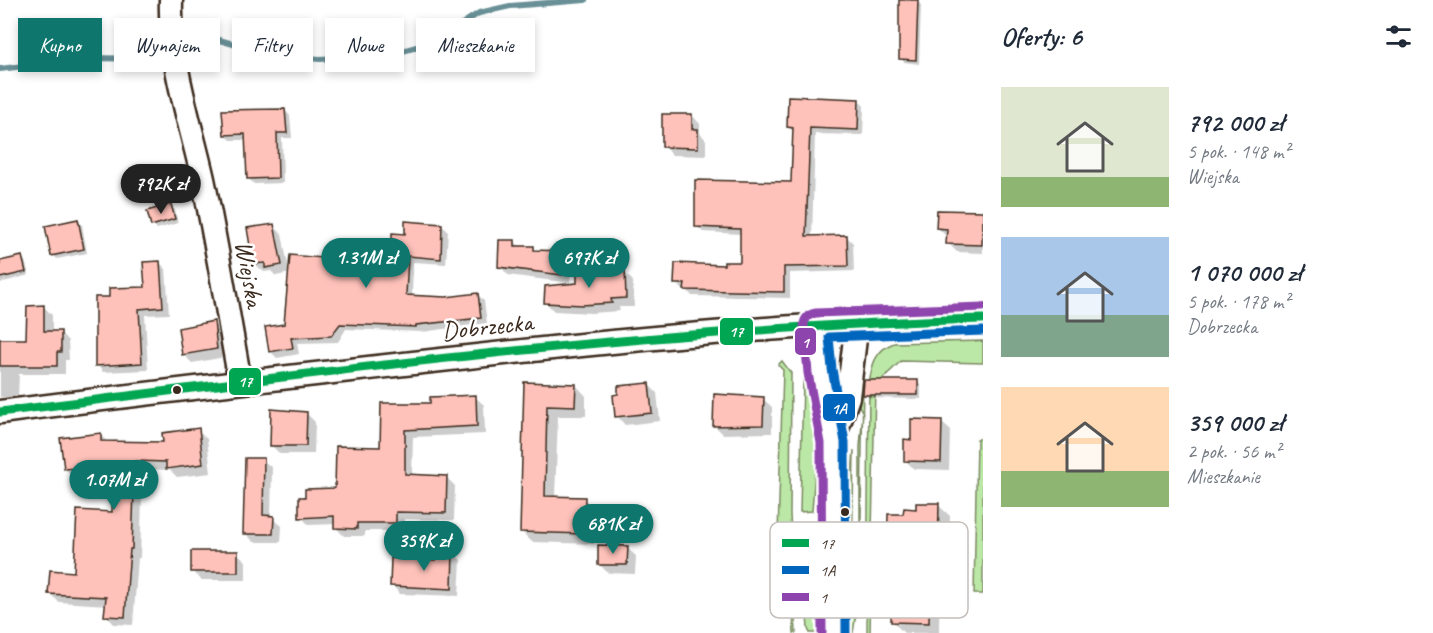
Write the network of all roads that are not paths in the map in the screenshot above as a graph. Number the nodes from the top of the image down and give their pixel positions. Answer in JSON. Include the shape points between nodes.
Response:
{"nodes":[{"id":1,"x":171,"y":0,"type":"edge"},
{"id":2,"x":983,"y":319,"type":"edge"},
{"id":3,"x":857,"y":322,"type":"junction"},
{"id":4,"x":816,"y":325,"type":"junction"},
{"id":5,"x":240,"y":381,"type":"junction"},
{"id":6,"x":0,"y":412,"type":"edge"},
{"id":7,"x":833,"y":442,"type":"junction"},
{"id":8,"x":834,"y":522,"type":"edge"},
{"id":9,"x":834,"y":618,"type":"edge"},
{"id":10,"x":834,"y":633,"type":"edge"}],
"edges":[{"from":1,"to":5,"type":"street","name":"Wiejska","via":[[176,64],[212,226]]},
{"from":2,"to":3,"type":"street","name":"Dobrzecka"},
{"from":3,"to":4,"type":"street","name":"Dobrzecka"},
{"from":3,"to":7,"type":"street","via":[[848,397]]},
{"from":4,"to":5,"type":"street","name":"Dobrzecka","via":[[658,336]]},
{"from":4,"to":7,"type":"street"},
{"from":5,"to":6,"type":"street","name":"Dobrzecka"},
{"from":7,"to":8,"type":"street"},
{"from":9,"to":10,"type":"street"}]}
